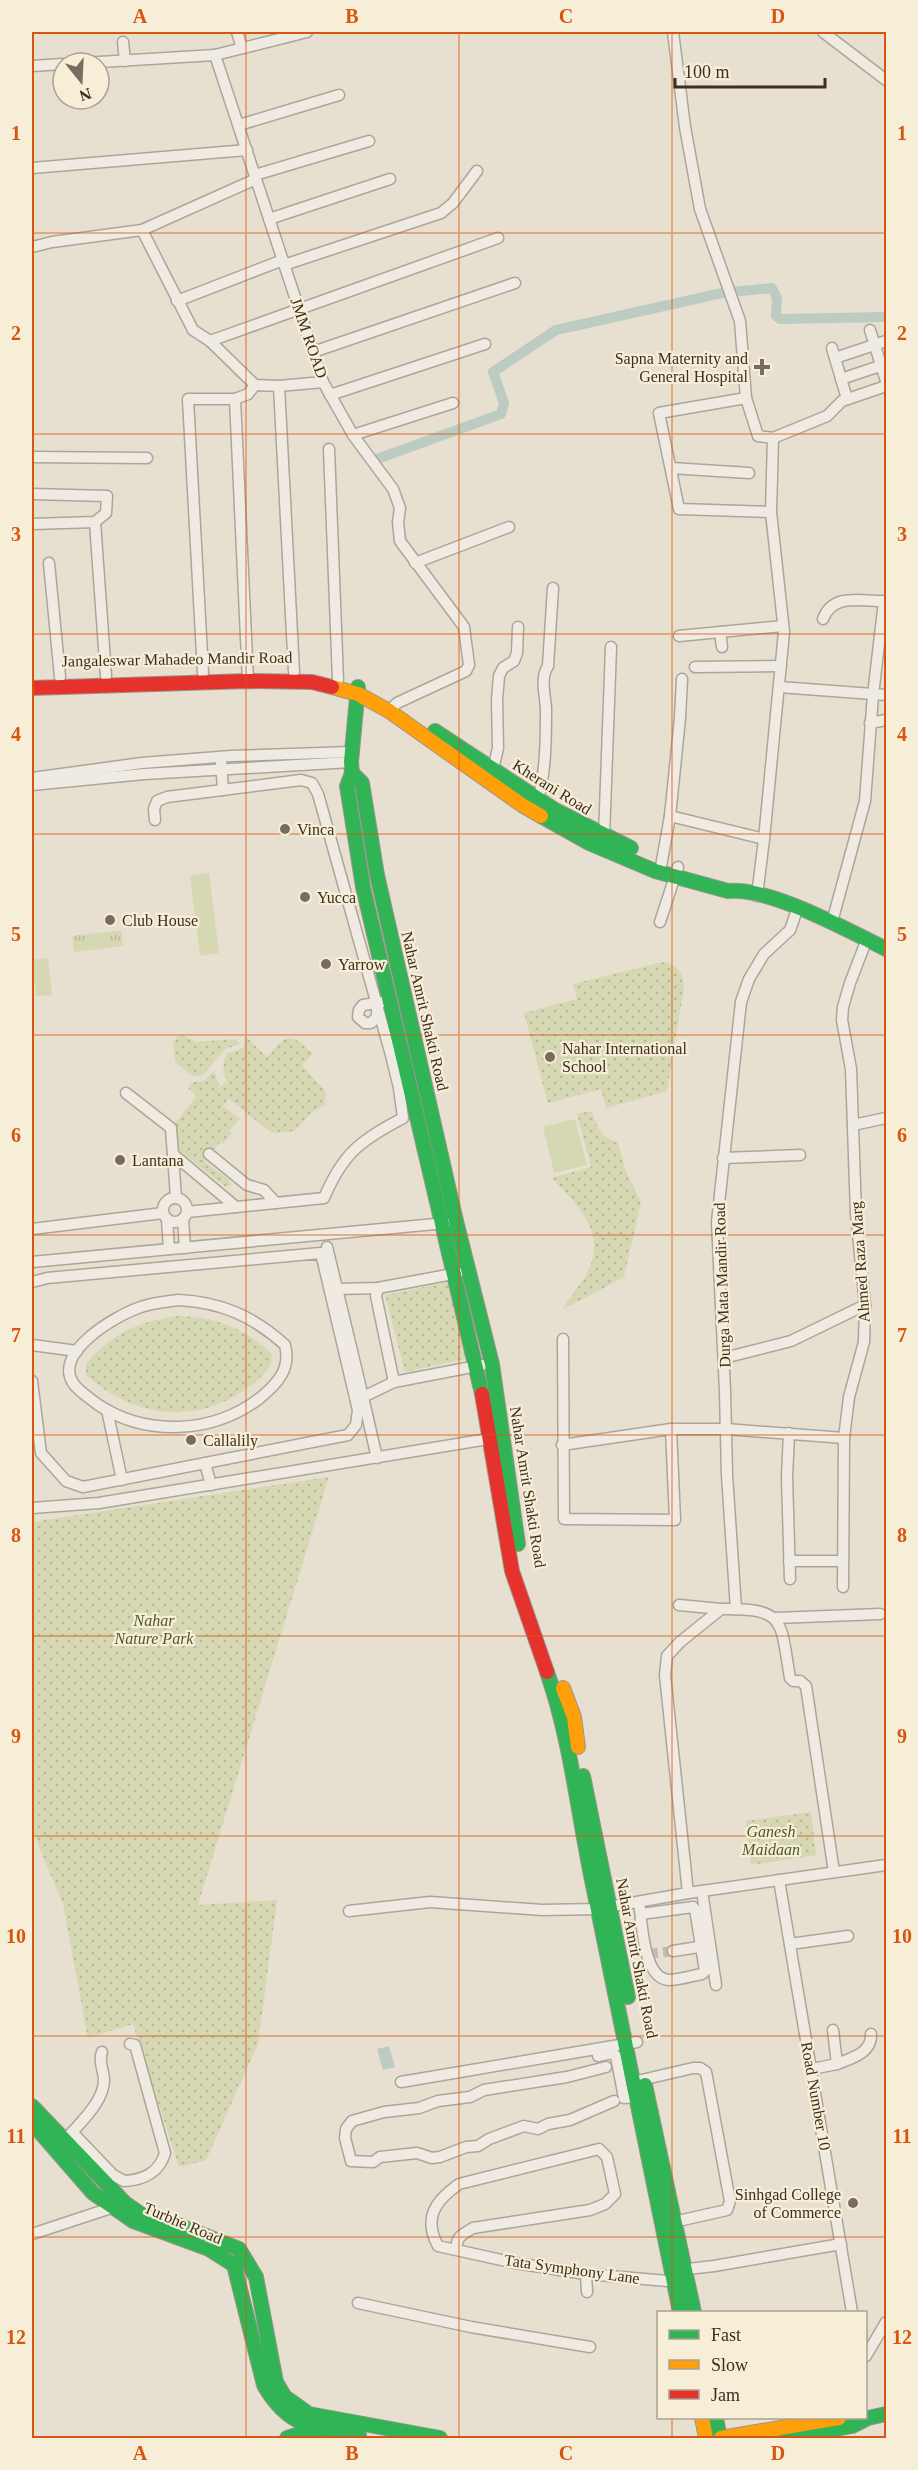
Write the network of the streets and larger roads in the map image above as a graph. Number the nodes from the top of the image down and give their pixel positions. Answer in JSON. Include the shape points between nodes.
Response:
{"nodes":[{"id":1,"x":237,"y":32,"type":"edge"},
{"id":2,"x":307,"y":32,"type":"edge"},
{"id":3,"x":673,"y":32,"type":"edge"},
{"id":4,"x":823,"y":32,"type":"edge"},
{"id":5,"x":289,"y":34,"type":"edge"},
{"id":6,"x":123,"y":42,"type":"dead end"},
{"id":7,"x":242,"y":48,"type":"junction"},
{"id":8,"x":216,"y":55,"type":"junction"},
{"id":9,"x":125,"y":61,"type":"junction"},
{"id":10,"x":111,"y":62,"type":"edge"},
{"id":11,"x":51,"y":65,"type":"edge"},
{"id":12,"x":32,"y":66,"type":"edge"},
{"id":13,"x":886,"y":80,"type":"edge"},
{"id":14,"x":339,"y":94,"type":"dead end"},
{"id":15,"x":239,"y":125,"type":"junction"},
{"id":16,"x":369,"y":141,"type":"dead end"},
{"id":17,"x":247,"y":150,"type":"junction"},
{"id":18,"x":32,"y":168,"type":"edge"},
{"id":19,"x":477,"y":171,"type":"dead end"},
{"id":20,"x":255,"y":177,"type":"junction"},
{"id":21,"x":390,"y":179,"type":"dead end"},
{"id":22,"x":269,"y":219,"type":"junction"},
{"id":23,"x":142,"y":230,"type":"junction"},
{"id":24,"x":498,"y":238,"type":"dead end"},
{"id":25,"x":32,"y":247,"type":"edge"},
{"id":26,"x":284,"y":263,"type":"junction"},
{"id":27,"x":515,"y":283,"type":"dead end"},
{"id":28,"x":177,"y":301,"type":"junction"},
{"id":29,"x":299,"y":309,"type":"junction"},
{"id":30,"x":870,"y":330,"type":"dead end"},
{"id":31,"x":210,"y":341,"type":"junction"},
{"id":32,"x":881,"y":343,"type":"edge"},
{"id":33,"x":485,"y":344,"type":"dead end"},
{"id":34,"x":313,"y":352,"type":"junction"},
{"id":35,"x":884,"y":364,"type":"edge"},
{"id":36,"x":841,"y":379,"type":"junction"},
{"id":37,"x":886,"y":381,"type":"edge"},
{"id":38,"x":323,"y":382,"type":"junction"},
{"id":39,"x":255,"y":385,"type":"junction"},
{"id":40,"x":279,"y":386,"type":"junction"},
{"id":41,"x":886,"y":386,"type":"edge"},
{"id":42,"x":330,"y":395,"type":"junction"},
{"id":43,"x":746,"y":398,"type":"junction"},
{"id":44,"x":235,"y":399,"type":"junction"},
{"id":45,"x":847,"y":399,"type":"junction"},
{"id":46,"x":453,"y":403,"type":"dead end"},
{"id":47,"x":353,"y":435,"type":"junction"},
{"id":48,"x":773,"y":438,"type":"junction"},
{"id":49,"x":329,"y":449,"type":"dead end"},
{"id":50,"x":32,"y":457,"type":"edge"},
{"id":51,"x":147,"y":458,"type":"dead end"},
{"id":52,"x":670,"y":468,"type":"junction"},
{"id":53,"x":749,"y":473,"type":"dead end"},
{"id":54,"x":32,"y":494,"type":"edge"},
{"id":55,"x":771,"y":512,"type":"junction"},
{"id":56,"x":95,"y":522,"type":"junction"},
{"id":57,"x":32,"y":524,"type":"edge"},
{"id":58,"x":509,"y":527,"type":"dead end"},
{"id":59,"x":49,"y":563,"type":"dead end"},
{"id":60,"x":415,"y":563,"type":"junction"},
{"id":61,"x":553,"y":588,"type":"dead end"},
{"id":62,"x":775,"y":614,"type":"dead end"},
{"id":63,"x":823,"y":619,"type":"dead end"},
{"id":64,"x":780,"y":626,"type":"junction"},
{"id":65,"x":518,"y":627,"type":"dead end"},
{"id":66,"x":720,"y":632,"type":"junction"},
{"id":67,"x":679,"y":636,"type":"dead end"},
{"id":68,"x":611,"y":647,"type":"dead end"},
{"id":69,"x":722,"y":647,"type":"dead end"},
{"id":70,"x":778,"y":647,"type":"dead end"},
{"id":71,"x":781,"y":666,"type":"junction"},
{"id":72,"x":694,"y":667,"type":"dead end"},
{"id":73,"x":294,"y":672,"type":"junction"},
{"id":74,"x":203,"y":673,"type":"junction"},
{"id":75,"x":106,"y":676,"type":"junction"},
{"id":76,"x":32,"y":677,"type":"edge"},
{"id":77,"x":60,"y":677,"type":"junction"},
{"id":78,"x":248,"y":677,"type":"junction"},
{"id":79,"x":682,"y":679,"type":"dead end"},
{"id":80,"x":338,"y":680,"type":"junction"},
{"id":81,"x":779,"y":687,"type":"junction"},
{"id":82,"x":32,"y":688,"type":"edge"},
{"id":83,"x":358,"y":690,"type":"junction"},
{"id":84,"x":873,"y":694,"type":"junction"},
{"id":85,"x":886,"y":695,"type":"edge"},
{"id":86,"x":393,"y":707,"type":"junction"},
{"id":87,"x":886,"y":720,"type":"edge"},
{"id":88,"x":870,"y":723,"type":"junction"},
{"id":89,"x":352,"y":762,"type":"junction"},
{"id":90,"x":221,"y":763,"type":"junction"},
{"id":91,"x":233,"y":767,"type":"junction"},
{"id":92,"x":492,"y":769,"type":"junction"},
{"id":93,"x":32,"y":777,"type":"edge"},
{"id":94,"x":490,"y":784,"type":"junction"},
{"id":95,"x":32,"y":785,"type":"edge"},
{"id":96,"x":235,"y":789,"type":"junction"},
{"id":97,"x":223,"y":790,"type":"junction"},
{"id":98,"x":536,"y":806,"type":"junction"},
{"id":99,"x":669,"y":816,"type":"junction"},
{"id":100,"x":155,"y":820,"type":"dead end"},
{"id":101,"x":604,"y":837,"type":"junction"},
{"id":102,"x":764,"y":839,"type":"junction"},
{"id":103,"x":661,"y":867,"type":"junction"},
{"id":104,"x":676,"y":871,"type":"junction"},
{"id":105,"x":757,"y":896,"type":"junction"},
{"id":106,"x":798,"y":908,"type":"junction"},
{"id":107,"x":660,"y":922,"type":"dead end"},
{"id":108,"x":832,"y":922,"type":"junction"},
{"id":109,"x":867,"y":939,"type":"junction"},
{"id":110,"x":886,"y":949,"type":"edge"},
{"id":111,"x":405,"y":997,"type":"junction"},
{"id":112,"x":381,"y":1007,"type":"junction"},
{"id":113,"x":126,"y":1093,"type":"dead end"},
{"id":114,"x":886,"y":1118,"type":"edge"},
{"id":115,"x":853,"y":1125,"type":"junction"},
{"id":116,"x":209,"y":1154,"type":"dead end"},
{"id":117,"x":174,"y":1155,"type":"junction"},
{"id":118,"x":800,"y":1155,"type":"dead end"},
{"id":119,"x":723,"y":1158,"type":"junction"},
{"id":120,"x":176,"y":1198,"type":"junction"},
{"id":121,"x":276,"y":1203,"type":"junction"},
{"id":122,"x":236,"y":1207,"type":"junction"},
{"id":123,"x":165,"y":1216,"type":"junction"},
{"id":124,"x":185,"y":1216,"type":"junction"},
{"id":125,"x":449,"y":1223,"type":"junction"},
{"id":126,"x":32,"y":1229,"type":"edge"},
{"id":127,"x":327,"y":1247,"type":"dead end"},
{"id":128,"x":176,"y":1249,"type":"junction"},
{"id":129,"x":32,"y":1262,"type":"edge"},
{"id":130,"x":177,"y":1267,"type":"junction"},
{"id":131,"x":461,"y":1273,"type":"junction"},
{"id":132,"x":32,"y":1282,"type":"edge"},
{"id":133,"x":378,"y":1288,"type":"junction"},
{"id":134,"x":337,"y":1289,"type":"junction"},
{"id":135,"x":865,"y":1305,"type":"junction"},
{"id":136,"x":563,"y":1339,"type":"dead end"},
{"id":137,"x":478,"y":1341,"type":"junction"},
{"id":138,"x":32,"y":1345,"type":"edge"},
{"id":139,"x":77,"y":1351,"type":"junction"},
{"id":140,"x":724,"y":1358,"type":"junction"},
{"id":141,"x":492,"y":1364,"type":"junction"},
{"id":142,"x":477,"y":1366,"type":"junction"},
{"id":143,"x":32,"y":1381,"type":"edge"},
{"id":144,"x":394,"y":1382,"type":"junction"},
{"id":145,"x":363,"y":1396,"type":"junction"},
{"id":146,"x":107,"y":1410,"type":"junction"},
{"id":147,"x":671,"y":1429,"type":"junction"},
{"id":148,"x":726,"y":1429,"type":"junction"},
{"id":149,"x":789,"y":1433,"type":"junction"},
{"id":150,"x":503,"y":1436,"type":"junction"},
{"id":151,"x":489,"y":1438,"type":"junction"},
{"id":152,"x":844,"y":1438,"type":"junction"},
{"id":153,"x":562,"y":1445,"type":"junction"},
{"id":154,"x":377,"y":1458,"type":"junction"},
{"id":155,"x":205,"y":1463,"type":"junction"},
{"id":156,"x":122,"y":1480,"type":"junction"},
{"id":157,"x":211,"y":1485,"type":"junction"},
{"id":158,"x":32,"y":1508,"type":"edge"},
{"id":159,"x":789,"y":1561,"type":"junction"},
{"id":160,"x":842,"y":1561,"type":"junction"},
{"id":161,"x":790,"y":1579,"type":"dead end"},
{"id":162,"x":843,"y":1587,"type":"dead end"},
{"id":163,"x":679,"y":1605,"type":"dead end"},
{"id":164,"x":736,"y":1609,"type":"junction"},
{"id":165,"x":721,"y":1610,"type":"junction"},
{"id":166,"x":880,"y":1614,"type":"dead end"},
{"id":167,"x":775,"y":1618,"type":"junction"},
{"id":168,"x":562,"y":1699,"type":"junction"},
{"id":169,"x":886,"y":1865,"type":"edge"},
{"id":170,"x":834,"y":1872,"type":"junction"},
{"id":171,"x":779,"y":1880,"type":"junction"},
{"id":172,"x":702,"y":1891,"type":"junction"},
{"id":173,"x":688,"y":1893,"type":"junction"},
{"id":174,"x":639,"y":1902,"type":"junction"},
{"id":175,"x":603,"y":1908,"type":"junction"},
{"id":176,"x":350,"y":1911,"type":"dead end"},
{"id":177,"x":641,"y":1914,"type":"junction"},
{"id":178,"x":848,"y":1936,"type":"dead end"},
{"id":179,"x":790,"y":1944,"type":"junction"},
{"id":180,"x":705,"y":1946,"type":"junction"},
{"id":181,"x":673,"y":1951,"type":"tunnel mouth"},
{"id":182,"x":716,"y":1985,"type":"dead end"},
{"id":183,"x":833,"y":2030,"type":"dead end"},
{"id":184,"x":872,"y":2034,"type":"dead end"},
{"id":185,"x":632,"y":2043,"type":"junction"},
{"id":186,"x":130,"y":2044,"type":"dead end"},
{"id":187,"x":585,"y":2051,"type":"junction"},
{"id":188,"x":102,"y":2052,"type":"dead end"},
{"id":189,"x":837,"y":2064,"type":"junction"},
{"id":190,"x":494,"y":2067,"type":"junction"},
{"id":191,"x":606,"y":2067,"type":"dead end"},
{"id":192,"x":480,"y":2069,"type":"junction"},
{"id":193,"x":812,"y":2069,"type":"junction"},
{"id":194,"x":639,"y":2080,"type":"junction"},
{"id":195,"x":401,"y":2082,"type":"dead end"},
{"id":196,"x":498,"y":2088,"type":"junction"},
{"id":197,"x":484,"y":2090,"type":"junction"},
{"id":198,"x":637,"y":2097,"type":"junction"},
{"id":199,"x":614,"y":2101,"type":"dead end"},
{"id":200,"x":32,"y":2106,"type":"edge"},
{"id":201,"x":32,"y":2123,"type":"edge"},
{"id":202,"x":64,"y":2141,"type":"junction"},
{"id":203,"x":120,"y":2205,"type":"junction"},
{"id":204,"x":668,"y":2223,"type":"junction"},
{"id":205,"x":32,"y":2234,"type":"edge"},
{"id":206,"x":841,"y":2244,"type":"junction"},
{"id":207,"x":458,"y":2250,"type":"junction"},
{"id":208,"x":253,"y":2271,"type":"junction"},
{"id":209,"x":586,"y":2274,"type":"junction"},
{"id":210,"x":679,"y":2276,"type":"junction"},
{"id":211,"x":238,"y":2278,"type":"junction"},
{"id":212,"x":587,"y":2292,"type":"dead end"},
{"id":213,"x":358,"y":2303,"type":"dead end"},
{"id":214,"x":680,"y":2311,"type":"edge"},
{"id":215,"x":693,"y":2311,"type":"edge"},
{"id":216,"x":852,"y":2311,"type":"edge"},
{"id":217,"x":886,"y":2322,"type":"edge"},
{"id":218,"x":590,"y":2347,"type":"dead end"},
{"id":219,"x":867,"y":2354,"type":"edge"},
{"id":220,"x":886,"y":2414,"type":"edge"},
{"id":221,"x":867,"y":2418,"type":"edge"},
{"id":222,"x":331,"y":2419,"type":"junction"},
{"id":223,"x":702,"y":2419,"type":"edge"},
{"id":224,"x":716,"y":2419,"type":"edge"},
{"id":225,"x":832,"y":2419,"type":"edge"},
{"id":226,"x":853,"y":2422,"type":"edge"},
{"id":227,"x":318,"y":2430,"type":"junction"},
{"id":228,"x":287,"y":2439,"type":"edge"},
{"id":229,"x":389,"y":2439,"type":"edge"},
{"id":230,"x":440,"y":2439,"type":"edge"},
{"id":231,"x":706,"y":2439,"type":"edge"},
{"id":232,"x":720,"y":2439,"type":"edge"},
{"id":233,"x":787,"y":2439,"type":"edge"}],
"edges":[{"from":1,"to":7,"type":"street"},
{"from":2,"to":5,"type":"street"},
{"from":3,"to":43,"type":"street","via":[[700,209],[741,321]]},
{"from":4,"to":13,"type":"street"},
{"from":5,"to":7,"type":"street"},
{"from":6,"to":9,"type":"street"},
{"from":7,"to":8,"type":"street"},
{"from":8,"to":9,"type":"street"},
{"from":8,"to":15,"type":"street","name":"JMM ROAD"},
{"from":9,"to":10,"type":"street"},
{"from":11,"to":12,"type":"street"},
{"from":14,"to":15,"type":"street"},
{"from":15,"to":17,"type":"street","name":"JMM ROAD"},
{"from":16,"to":20,"type":"street"},
{"from":17,"to":18,"type":"street"},
{"from":17,"to":20,"type":"street","name":"JMM ROAD"},
{"from":19,"to":26,"type":"street","via":[[441,213]]},
{"from":20,"to":22,"type":"street","name":"JMM ROAD"},
{"from":20,"to":23,"type":"street"},
{"from":21,"to":22,"type":"street"},
{"from":22,"to":26,"type":"street","name":"JMM ROAD"},
{"from":23,"to":25,"type":"street"},
{"from":23,"to":28,"type":"street"},
{"from":24,"to":29,"type":"street"},
{"from":26,"to":28,"type":"street"},
{"from":26,"to":29,"type":"street","name":"JMM ROAD"},
{"from":27,"to":34,"type":"street"},
{"from":28,"to":31,"type":"street","via":[[193,330]]},
{"from":29,"to":31,"type":"street"},
{"from":29,"to":34,"type":"street","name":"JMM ROAD"},
{"from":30,"to":32,"type":"street"},
{"from":31,"to":39,"type":"street"},
{"from":32,"to":35,"type":"street"},
{"from":32,"to":36,"type":"street","via":[[833,353]]},
{"from":33,"to":42,"type":"street"},
{"from":34,"to":38,"type":"street","name":"JMM ROAD"},
{"from":35,"to":36,"type":"street"},
{"from":35,"to":37,"type":"street"},
{"from":36,"to":45,"type":"street"},
{"from":38,"to":40,"type":"street"},
{"from":38,"to":42,"type":"street","name":"JMM ROAD"},
{"from":39,"to":40,"type":"street"},
{"from":39,"to":44,"type":"street","via":[[248,394]]},
{"from":40,"to":73,"type":"street"},
{"from":41,"to":45,"type":"street"},
{"from":42,"to":47,"type":"street","name":"JMM ROAD"},
{"from":43,"to":48,"type":"street","via":[[758,436]]},
{"from":43,"to":52,"type":"street","via":[[659,413]]},
{"from":44,"to":74,"type":"street","via":[[189,399]]},
{"from":44,"to":78,"type":"street"},
{"from":45,"to":48,"type":"street","via":[[827,416]]},
{"from":46,"to":47,"type":"street"},
{"from":47,"to":60,"type":"street","name":"JMM ROAD","via":[[393,489],[400,508],[400,542]]},
{"from":48,"to":55,"type":"street"},
{"from":49,"to":80,"type":"street"},
{"from":50,"to":51,"type":"street"},
{"from":52,"to":53,"type":"street"},
{"from":52,"to":55,"type":"street","via":[[679,508]]},
{"from":54,"to":56,"type":"street","via":[[107,495],[106,513]]},
{"from":55,"to":64,"type":"street"},
{"from":56,"to":57,"type":"street"},
{"from":56,"to":75,"type":"street"},
{"from":58,"to":60,"type":"street"},
{"from":59,"to":77,"type":"street"},
{"from":60,"to":86,"type":"street","name":"JMM ROAD","via":[[464,627],[469,665],[455,678]]},
{"from":61,"to":98,"type":"street","via":[[548,666],[543,673],[546,709],[542,782]]},
{"from":62,"to":64,"type":"street"},
{"from":63,"to":84,"type":"street","via":[[827,608],[837,601],[884,601]]},
{"from":64,"to":66,"type":"street"},
{"from":64,"to":70,"type":"street"},
{"from":64,"to":71,"type":"street"},
{"from":65,"to":92,"type":"street","via":[[514,661],[499,676],[498,748]]},
{"from":66,"to":67,"type":"street"},
{"from":66,"to":69,"type":"street"},
{"from":68,"to":101,"type":"street"},
{"from":71,"to":72,"type":"street"},
{"from":71,"to":81,"type":"street"},
{"from":73,"to":78,"type":"street","name":"Jangaleswar Mahadeo Mandir Road"},
{"from":73,"to":80,"type":"street","name":"Jangaleswar Mahadeo Mandir Road"},
{"from":74,"to":75,"type":"street","name":"Jangaleswar Mahadeo Mandir Road"},
{"from":74,"to":78,"type":"street","name":"Jangaleswar Mahadeo Mandir Road"},
{"from":75,"to":77,"type":"street","name":"Jangaleswar Mahadeo Mandir Road"},
{"from":76,"to":77,"type":"street","name":"Jangaleswar Mahadeo Mandir Road"},
{"from":78,"to":82,"type":"street","name":"Jangaleswar Mahadeo Mandir Road"},
{"from":78,"to":83,"type":"street","name":"Jangaleswar Mahadeo Mandir Road"},
{"from":79,"to":99,"type":"street"},
{"from":80,"to":83,"type":"street","name":"Jangaleswar Mahadeo Mandir Road"},
{"from":81,"to":84,"type":"street"},
{"from":81,"to":102,"type":"street"},
{"from":83,"to":86,"type":"street","name":"Kherani Road"},
{"from":83,"to":89,"type":"street","name":"Nahar Amrit Shakti Road"},
{"from":84,"to":85,"type":"street"},
{"from":84,"to":88,"type":"street"},
{"from":86,"to":92,"type":"street","name":"Kherani Road"},
{"from":86,"to":94,"type":"street","name":"Kherani Road"},
{"from":87,"to":88,"type":"street"},
{"from":88,"to":108,"type":"street","via":[[865,801]]},
{"from":89,"to":90,"type":"street"},
{"from":89,"to":91,"type":"street"},
{"from":89,"to":111,"type":"street","name":"Nahar Amrit Shakti Road","via":[[362,783],[377,875]]},
{"from":89,"to":112,"type":"street","name":"Nahar Amrit Shakti Road","via":[[347,786]]},
{"from":90,"to":91,"type":"street"},
{"from":90,"to":93,"type":"street","via":[[142,764]]},
{"from":90,"to":95,"type":"street"},
{"from":90,"to":97,"type":"street"},
{"from":91,"to":96,"type":"street"},
{"from":92,"to":94,"type":"street"},
{"from":92,"to":98,"type":"street","name":"Kherani Road"},
{"from":94,"to":98,"type":"street","name":"Kherani Road"},
{"from":96,"to":97,"type":"street"},
{"from":96,"to":112,"type":"street","via":[[301,780],[312,783]]},
{"from":97,"to":100,"type":"street","via":[[157,801]]},
{"from":98,"to":101,"type":"street","name":"Kherani Road"},
{"from":98,"to":103,"type":"street","name":"Kherani Road","via":[[589,843]]},
{"from":99,"to":102,"type":"street"},
{"from":99,"to":103,"type":"street"},
{"from":101,"to":103,"type":"street","name":"Kherani Road"},
{"from":102,"to":105,"type":"street"},
{"from":103,"to":104,"type":"street","name":"Kherani Road"},
{"from":104,"to":105,"type":"street","name":"Kherani Road","via":[[734,882],[739,890]]},
{"from":104,"to":107,"type":"street"},
{"from":105,"to":106,"type":"street","name":"Kherani Road"},
{"from":106,"to":108,"type":"street","name":"Kherani Road"},
{"from":106,"to":119,"type":"street","name":"Durga Mata Mandir Road","via":[[790,930],[764,954],[741,1002]]},
{"from":108,"to":109,"type":"street","name":"Kherani Road"},
{"from":109,"to":110,"type":"street","name":"Kherani Road"},
{"from":109,"to":115,"type":"street","name":"Ahmed Raza Marg","via":[[850,983],[842,1020]]},
{"from":111,"to":112,"type":"street"},
{"from":111,"to":125,"type":"street","name":"Nahar Amrit Shakti Road"},
{"from":112,"to":121,"type":"street","via":[[403,1118],[353,1149],[335,1172],[324,1198]]},
{"from":112,"to":125,"type":"street","name":"Nahar Amrit Shakti Road"},
{"from":113,"to":117,"type":"street","via":[[171,1128]]},
{"from":114,"to":115,"type":"street"},
{"from":115,"to":135,"type":"street","name":"Ahmed Raza Marg"},
{"from":116,"to":121,"type":"street","via":[[247,1185],[264,1190]]},
{"from":117,"to":120,"type":"street"},
{"from":117,"to":122,"type":"street"},
{"from":118,"to":119,"type":"street"},
{"from":119,"to":140,"type":"street","name":"Durga Mata Mandir Road","via":[[717,1222]]},
{"from":120,"to":123,"type":"street","via":[[166,1202]]},
{"from":120,"to":124,"type":"street","via":[[183,1201]]},
{"from":121,"to":122,"type":"street"},
{"from":122,"to":124,"type":"street"},
{"from":123,"to":124,"type":"street","via":[[173,1222]]},
{"from":123,"to":126,"type":"street"},
{"from":123,"to":128,"type":"street"},
{"from":124,"to":128,"type":"street"},
{"from":125,"to":128,"type":"street"},
{"from":125,"to":131,"type":"street","name":"Nahar Amrit Shakti Road"},
{"from":127,"to":134,"type":"street"},
{"from":128,"to":129,"type":"street"},
{"from":128,"to":130,"type":"street"},
{"from":130,"to":132,"type":"street"},
{"from":130,"to":155,"type":"street","via":[[321,1252],[358,1410],[356,1425],[348,1435]]},
{"from":131,"to":133,"type":"street"},
{"from":131,"to":137,"type":"street","name":"Nahar Amrit Shakti Road"},
{"from":133,"to":134,"type":"street"},
{"from":133,"to":144,"type":"street","via":[[375,1296]]},
{"from":134,"to":145,"type":"street"},
{"from":135,"to":140,"type":"street","via":[[791,1341]]},
{"from":135,"to":152,"type":"street","name":"Ahmed Raza Marg","via":[[864,1338],[849,1397]]},
{"from":136,"to":153,"type":"street"},
{"from":137,"to":141,"type":"street","name":"Nahar Amrit Shakti Road"},
{"from":137,"to":142,"type":"street","name":"Nahar Amrit Shakti Road"},
{"from":138,"to":139,"type":"street"},
{"from":139,"to":146,"type":"street","via":[[70,1368],[72,1383]]},
{"from":139,"to":146,"type":"street","via":[[90,1336],[122,1314],[178,1300],[207,1302],[235,1310],[268,1329],[285,1345],[287,1365],[281,1377],[252,1403],[218,1421],[160,1427]]},
{"from":140,"to":148,"type":"street","name":"Durga Mata Mandir Road"},
{"from":141,"to":142,"type":"street"},
{"from":141,"to":150,"type":"street","name":"Nahar Amrit Shakti Road"},
{"from":142,"to":144,"type":"street"},
{"from":142,"to":151,"type":"street","name":"Nahar Amrit Shakti Road"},
{"from":143,"to":156,"type":"street","via":[[41,1453],[66,1481],[83,1487]]},
{"from":144,"to":145,"type":"street"},
{"from":145,"to":154,"type":"street"},
{"from":146,"to":156,"type":"street"},
{"from":147,"to":148,"type":"street"},
{"from":147,"to":153,"type":"street"},
{"from":147,"to":153,"type":"street","via":[[675,1520],[564,1519]]},
{"from":148,"to":149,"type":"street"},
{"from":148,"to":164,"type":"street","name":"Durga Mata Mandir Road"},
{"from":149,"to":152,"type":"street"},
{"from":149,"to":159,"type":"street"},
{"from":150,"to":151,"type":"street"},
{"from":150,"to":168,"type":"street","name":"Nahar Amrit Shakti Road","via":[[519,1553]]},
{"from":151,"to":154,"type":"street"},
{"from":151,"to":168,"type":"street","name":"Nahar Amrit Shakti Road","via":[[512,1571]]},
{"from":152,"to":160,"type":"street","name":"Ahmed Raza Marg"},
{"from":154,"to":157,"type":"street"},
{"from":155,"to":156,"type":"street"},
{"from":155,"to":157,"type":"street"},
{"from":157,"to":158,"type":"street","via":[[99,1503]]},
{"from":159,"to":160,"type":"street"},
{"from":159,"to":161,"type":"street"},
{"from":160,"to":162,"type":"street","name":"Ahmed Raza Marg"},
{"from":163,"to":165,"type":"street"},
{"from":164,"to":165,"type":"street"},
{"from":164,"to":167,"type":"street","via":[[765,1612]]},
{"from":165,"to":173,"type":"street","via":[[668,1656],[666,1675]]},
{"from":166,"to":167,"type":"street"},
{"from":167,"to":170,"type":"street","via":[[781,1627],[790,1678],[806,1686]]},
{"from":168,"to":175,"type":"street","name":"Nahar Amrit Shakti Road"},
{"from":169,"to":170,"type":"street"},
{"from":170,"to":171,"type":"street"},
{"from":171,"to":172,"type":"street"},
{"from":171,"to":179,"type":"street","name":"Road Number 10"},
{"from":172,"to":173,"type":"street"},
{"from":172,"to":180,"type":"street"},
{"from":173,"to":174,"type":"street"},
{"from":174,"to":175,"type":"street"},
{"from":174,"to":177,"type":"street"},
{"from":175,"to":176,"type":"street","via":[[542,1910],[430,1902]]},
{"from":175,"to":185,"type":"street","name":"Nahar Amrit Shakti Road"},
{"from":177,"to":180,"type":"street","via":[[693,1907]]},
{"from":177,"to":180,"type":"street","via":[[649,1965],[662,1978],[702,1974]]},
{"from":178,"to":179,"type":"street"},
{"from":179,"to":193,"type":"street","name":"Road Number 10"},
{"from":180,"to":181,"type":"street"},
{"from":180,"to":182,"type":"street"},
{"from":183,"to":189,"type":"street"},
{"from":184,"to":189,"type":"street","via":[[869,2046],[862,2052]]},
{"from":185,"to":187,"type":"street"},
{"from":185,"to":194,"type":"street","name":"Nahar Amrit Shakti Road"},
{"from":186,"to":202,"type":"street","via":[[135,2045],[165,2153],[159,2165],[152,2174],[124,2181]]},
{"from":187,"to":190,"type":"street"},
{"from":187,"to":198,"type":"street","via":[[588,2057],[615,2056],[624,2098]]},
{"from":188,"to":202,"type":"street","via":[[102,2091]]},
{"from":189,"to":193,"type":"street"},
{"from":190,"to":192,"type":"street"},
{"from":190,"to":196,"type":"street"},
{"from":191,"to":196,"type":"street","via":[[567,2078]]},
{"from":192,"to":195,"type":"street"},
{"from":192,"to":197,"type":"street"},
{"from":193,"to":206,"type":"street","name":"Road Number 10"},
{"from":194,"to":198,"type":"street","name":"Nahar Amrit Shakti Road"},
{"from":194,"to":204,"type":"street","name":"Nahar Amrit Shakti Road"},
{"from":194,"to":204,"type":"street","via":[[693,2068],[706,2072],[729,2207]]},
{"from":196,"to":197,"type":"street"},
{"from":197,"to":199,"type":"street","via":[[470,2097],[352,2121],[345,2138],[351,2161],[373,2162],[380,2157],[417,2153],[440,2157],[524,2126],[538,2129],[570,2120]]},
{"from":198,"to":204,"type":"street","name":"Nahar Amrit Shakti Road"},
{"from":200,"to":202,"type":"street"},
{"from":201,"to":202,"type":"street","name":"Turbhe Road"},
{"from":202,"to":203,"type":"street","name":"Turbhe Road","via":[[93,2193]]},
{"from":203,"to":205,"type":"street"},
{"from":203,"to":208,"type":"street","via":[[239,2249]]},
{"from":203,"to":211,"type":"street","name":"Turbhe Road","via":[[133,2221],[209,2249],[234,2265]]},
{"from":204,"to":210,"type":"street","name":"Nahar Amrit Shakti Road"},
{"from":206,"to":210,"type":"street","name":"Tata Symphony Lane","via":[[709,2267]]},
{"from":206,"to":216,"type":"street","name":"Road Number 10"},
{"from":207,"to":207,"type":"street","name":"Tata Symphony Lane","via":[[438,2246],[430,2222],[440,2197],[459,2184],[599,2149],[607,2157],[615,2194],[605,2204],[590,2210],[473,2228],[459,2236]]},
{"from":207,"to":209,"type":"street","name":"Tata Symphony Lane"},
{"from":208,"to":211,"type":"street"},
{"from":208,"to":222,"type":"street","via":[[276,2382],[285,2397],[309,2414]]},
{"from":209,"to":210,"type":"street","name":"Tata Symphony Lane"},
{"from":209,"to":212,"type":"street"},
{"from":210,"to":214,"type":"street","name":"Nahar Amrit Shakti Road"},
{"from":210,"to":215,"type":"street","name":"Nahar Amrit Shakti Road"},
{"from":211,"to":227,"type":"street","name":"Turbhe Road","via":[[270,2399],[288,2418]]},
{"from":213,"to":218,"type":"street"},
{"from":217,"to":219,"type":"street"},
{"from":220,"to":221,"type":"street"},
{"from":222,"to":227,"type":"street"},
{"from":222,"to":230,"type":"street"},
{"from":223,"to":231,"type":"street"},
{"from":224,"to":232,"type":"street"},
{"from":225,"to":232,"type":"street"},
{"from":226,"to":233,"type":"street"},
{"from":227,"to":228,"type":"street"},
{"from":227,"to":229,"type":"street"}]}
